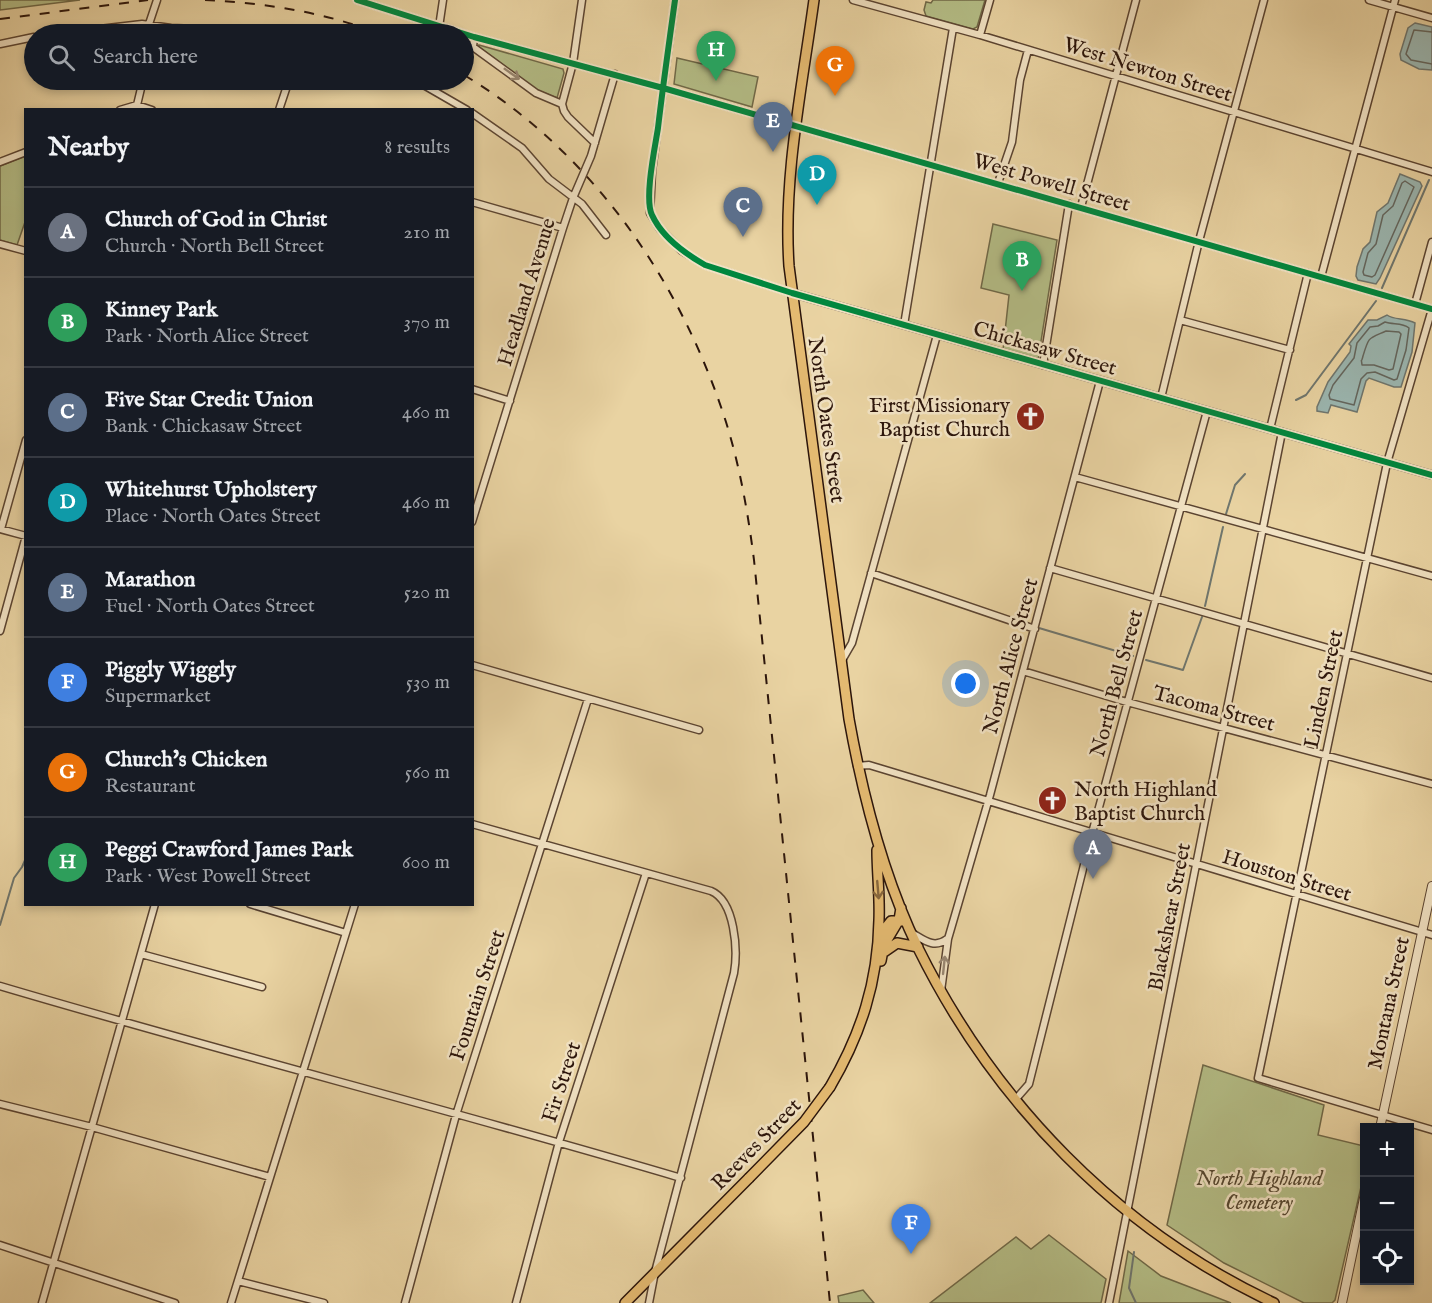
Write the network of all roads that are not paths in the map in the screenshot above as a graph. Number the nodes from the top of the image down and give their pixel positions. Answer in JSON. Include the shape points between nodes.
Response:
{"nodes":[{"id":1,"x":157,"y":0,"type":"edge"},
{"id":2,"x":357,"y":0,"type":"edge"},
{"id":3,"x":443,"y":0,"type":"edge"},
{"id":4,"x":582,"y":0,"type":"edge"},
{"id":5,"x":675,"y":0,"type":"edge"},
{"id":6,"x":814,"y":0,"type":"edge"},
{"id":7,"x":853,"y":0,"type":"edge"},
{"id":8,"x":990,"y":0,"type":"edge"},
{"id":9,"x":1136,"y":0,"type":"edge"},
{"id":10,"x":1264,"y":0,"type":"edge"},
{"id":11,"x":1369,"y":0,"type":"edge"},
{"id":12,"x":1394,"y":3,"type":"edge"},
{"id":13,"x":1432,"y":18,"type":"edge"},
{"id":14,"x":149,"y":24,"type":"edge"},
{"id":15,"x":430,"y":24,"type":"edge"},
{"id":16,"x":439,"y":24,"type":"edge"},
{"id":17,"x":953,"y":28,"type":"junction"},
{"id":18,"x":980,"y":35,"type":"junction"},
{"id":19,"x":474,"y":37,"type":"edge"},
{"id":20,"x":24,"y":39,"type":"edge"},
{"id":21,"x":0,"y":44,"type":"edge"},
{"id":22,"x":474,"y":48,"type":"edge"},
{"id":23,"x":1028,"y":50,"type":"junction"},
{"id":24,"x":573,"y":63,"type":"junction"},
{"id":25,"x":615,"y":74,"type":"junction"},
{"id":26,"x":1116,"y":77,"type":"junction"},
{"id":27,"x":663,"y":88,"type":"junction"},
{"id":28,"x":140,"y":90,"type":"edge"},
{"id":29,"x":286,"y":90,"type":"edge"},
{"id":30,"x":432,"y":90,"type":"edge"},
{"id":31,"x":562,"y":104,"type":"junction"},
{"id":32,"x":136,"y":105,"type":"junction"},
{"id":33,"x":126,"y":108,"type":"edge"},
{"id":34,"x":146,"y":108,"type":"edge"},
{"id":35,"x":280,"y":108,"type":"edge"},
{"id":36,"x":464,"y":108,"type":"edge"},
{"id":37,"x":1233,"y":112,"type":"junction"},
{"id":38,"x":474,"y":114,"type":"edge"},
{"id":39,"x":796,"y":126,"type":"junction"},
{"id":40,"x":595,"y":143,"type":"junction"},
{"id":41,"x":1355,"y":149,"type":"junction"},
{"id":42,"x":24,"y":153,"type":"edge"},
{"id":43,"x":0,"y":162,"type":"edge"},
{"id":44,"x":930,"y":164,"type":"junction"},
{"id":45,"x":1432,"y":172,"type":"edge"},
{"id":46,"x":998,"y":183,"type":"junction"},
{"id":47,"x":573,"y":198,"type":"junction"},
{"id":48,"x":474,"y":203,"type":"edge"},
{"id":49,"x":1069,"y":204,"type":"junction"},
{"id":50,"x":1081,"y":207,"type":"junction"},
{"id":51,"x":563,"y":228,"type":"junction"},
{"id":52,"x":606,"y":235,"type":"dead end"},
{"id":53,"x":1199,"y":241,"type":"junction"},
{"id":54,"x":1432,"y":242,"type":"edge"},
{"id":55,"x":0,"y":244,"type":"edge"},
{"id":56,"x":24,"y":250,"type":"edge"},
{"id":57,"x":1308,"y":273,"type":"junction"},
{"id":58,"x":1322,"y":277,"type":"junction"},
{"id":59,"x":792,"y":293,"type":"junction"},
{"id":60,"x":1415,"y":304,"type":"junction"},
{"id":61,"x":1432,"y":309,"type":"edge"},
{"id":62,"x":1180,"y":320,"type":"junction"},
{"id":63,"x":904,"y":325,"type":"junction"},
{"id":64,"x":937,"y":335,"type":"junction"},
{"id":65,"x":1290,"y":350,"type":"junction"},
{"id":66,"x":1043,"y":365,"type":"junction"},
{"id":67,"x":1101,"y":381,"type":"junction"},
{"id":68,"x":474,"y":391,"type":"edge"},
{"id":69,"x":1161,"y":398,"type":"junction"},
{"id":70,"x":510,"y":401,"type":"junction"},
{"id":71,"x":1207,"y":411,"type":"junction"},
{"id":72,"x":1270,"y":429,"type":"junction"},
{"id":73,"x":1281,"y":432,"type":"junction"},
{"id":74,"x":24,"y":447,"type":"edge"},
{"id":75,"x":1388,"y":463,"type":"junction"},
{"id":76,"x":1432,"y":475,"type":"edge"},
{"id":77,"x":1075,"y":477,"type":"junction"},
{"id":78,"x":1181,"y":507,"type":"junction"},
{"id":79,"x":474,"y":516,"type":"edge"},
{"id":80,"x":1262,"y":528,"type":"junction"},
{"id":81,"x":1,"y":529,"type":"edge"},
{"id":82,"x":24,"y":535,"type":"edge"},
{"id":83,"x":24,"y":543,"type":"edge"},
{"id":84,"x":1368,"y":557,"type":"junction"},
{"id":85,"x":1050,"y":568,"type":"junction"},
{"id":86,"x":871,"y":573,"type":"junction"},
{"id":87,"x":1432,"y":576,"type":"edge"},
{"id":88,"x":1156,"y":598,"type":"junction"},
{"id":89,"x":1243,"y":623,"type":"junction"},
{"id":90,"x":1035,"y":628,"type":"junction"},
{"id":91,"x":0,"y":631,"type":"edge"},
{"id":92,"x":1347,"y":653,"type":"junction"},
{"id":93,"x":841,"y":662,"type":"junction"},
{"id":94,"x":474,"y":667,"type":"edge"},
{"id":95,"x":1023,"y":671,"type":"junction"},
{"id":96,"x":1432,"y":678,"type":"edge"},
{"id":97,"x":588,"y":699,"type":"junction"},
{"id":98,"x":1127,"y":702,"type":"junction"},
{"id":99,"x":1223,"y":727,"type":"junction"},
{"id":100,"x":699,"y":730,"type":"dead end"},
{"id":101,"x":1326,"y":755,"type":"junction"},
{"id":102,"x":857,"y":766,"type":"junction"},
{"id":103,"x":1432,"y":784,"type":"edge"},
{"id":104,"x":987,"y":801,"type":"junction"},
{"id":105,"x":474,"y":825,"type":"edge"},
{"id":106,"x":1092,"y":833,"type":"junction"},
{"id":107,"x":878,"y":842,"type":"junction"},
{"id":108,"x":542,"y":844,"type":"junction"},
{"id":109,"x":1196,"y":864,"type":"junction"},
{"id":110,"x":646,"y":873,"type":"junction"},
{"id":111,"x":1432,"y":886,"type":"edge"},
{"id":112,"x":1296,"y":895,"type":"junction"},
{"id":113,"x":154,"y":906,"type":"edge"},
{"id":114,"x":257,"y":906,"type":"edge"},
{"id":115,"x":354,"y":906,"type":"edge"},
{"id":116,"x":906,"y":926,"type":"junction"},
{"id":117,"x":346,"y":933,"type":"junction"},
{"id":118,"x":1422,"y":933,"type":"junction"},
{"id":119,"x":1432,"y":935,"type":"edge"},
{"id":120,"x":878,"y":939,"type":"junction"},
{"id":121,"x":948,"y":939,"type":"junction"},
{"id":122,"x":918,"y":947,"type":"junction"},
{"id":123,"x":141,"y":954,"type":"junction"},
{"id":124,"x":882,"y":954,"type":"junction"},
{"id":125,"x":873,"y":983,"type":"junction"},
{"id":126,"x":0,"y":986,"type":"edge"},
{"id":127,"x":262,"y":987,"type":"dead end"},
{"id":128,"x":941,"y":992,"type":"junction"},
{"id":129,"x":121,"y":1022,"type":"junction"},
{"id":130,"x":303,"y":1072,"type":"junction"},
{"id":131,"x":1015,"y":1100,"type":"junction"},
{"id":132,"x":0,"y":1104,"type":"edge"},
{"id":133,"x":456,"y":1114,"type":"junction"},
{"id":134,"x":1383,"y":1116,"type":"junction"},
{"id":135,"x":1381,"y":1123,"type":"edge"},
{"id":136,"x":92,"y":1127,"type":"junction"},
{"id":137,"x":1432,"y":1130,"type":"edge"},
{"id":138,"x":559,"y":1142,"type":"junction"},
{"id":139,"x":270,"y":1177,"type":"junction"},
{"id":140,"x":681,"y":1178,"type":"junction"},
{"id":141,"x":1128,"y":1212,"type":"junction"},
{"id":142,"x":1360,"y":1221,"type":"edge"},
{"id":143,"x":0,"y":1245,"type":"edge"},
{"id":144,"x":53,"y":1262,"type":"junction"},
{"id":145,"x":655,"y":1272,"type":"junction"},
{"id":146,"x":238,"y":1281,"type":"junction"},
{"id":147,"x":42,"y":1303,"type":"edge"},
{"id":148,"x":176,"y":1303,"type":"edge"},
{"id":149,"x":231,"y":1303,"type":"edge"},
{"id":150,"x":321,"y":1303,"type":"edge"},
{"id":151,"x":405,"y":1303,"type":"edge"},
{"id":152,"x":516,"y":1303,"type":"edge"},
{"id":153,"x":625,"y":1303,"type":"edge"},
{"id":154,"x":649,"y":1303,"type":"edge"},
{"id":155,"x":1109,"y":1303,"type":"edge"},
{"id":156,"x":1274,"y":1303,"type":"edge"},
{"id":157,"x":1342,"y":1303,"type":"edge"}],
"edges":[{"from":1,"to":14,"type":"street"},
{"from":2,"to":15,"type":"street","name":"West Powell Street"},
{"from":3,"to":16,"type":"street"},
{"from":4,"to":24,"type":"street"},
{"from":5,"to":27,"type":"street"},
{"from":6,"to":39,"type":"main road","name":"North Oates Street"},
{"from":7,"to":17,"type":"street","name":"West Newton Street"},
{"from":8,"to":18,"type":"street"},
{"from":9,"to":26,"type":"street"},
{"from":10,"to":37,"type":"street"},
{"from":11,"to":12,"type":"street"},
{"from":12,"to":13,"type":"street"},
{"from":12,"to":41,"type":"street"},
{"from":17,"to":18,"type":"street","name":"West Newton Street"},
{"from":17,"to":44,"type":"street"},
{"from":18,"to":23,"type":"street","name":"West Newton Street"},
{"from":19,"to":24,"type":"street","name":"West Powell Street"},
{"from":20,"to":21,"type":"street"},
{"from":22,"to":31,"type":"street","one_way":true,"via":[[536,93]]},
{"from":23,"to":26,"type":"street","name":"West Newton Street"},
{"from":23,"to":46,"type":"street","via":[[1012,142]]},
{"from":24,"to":25,"type":"street","name":"West Powell Street"},
{"from":24,"to":31,"type":"street"},
{"from":25,"to":27,"type":"street","name":"West Powell Street"},
{"from":25,"to":40,"type":"street","name":"Headland Avenue"},
{"from":26,"to":37,"type":"street","name":"West Newton Street"},
{"from":26,"to":50,"type":"street"},
{"from":27,"to":39,"type":"street","name":"West Powell Street"},
{"from":27,"to":59,"type":"street","name":"Chickasaw Street","via":[[650,189],[650,213],[660,229],[682,251],[705,265]]},
{"from":28,"to":32,"type":"street"},
{"from":29,"to":35,"type":"street"},
{"from":30,"to":36,"type":"street"},
{"from":31,"to":40,"type":"street","via":[[568,117]]},
{"from":32,"to":33,"type":"street"},
{"from":32,"to":34,"type":"street"},
{"from":37,"to":41,"type":"street","name":"West Newton Street"},
{"from":37,"to":53,"type":"street"},
{"from":38,"to":47,"type":"street","via":[[522,148],[549,179]]},
{"from":39,"to":44,"type":"street","name":"West Powell Street"},
{"from":39,"to":59,"type":"main road","name":"North Oates Street","via":[[787,210]]},
{"from":40,"to":47,"type":"street","name":"Headland Avenue"},
{"from":41,"to":45,"type":"street","name":"West Newton Street"},
{"from":41,"to":58,"type":"street"},
{"from":42,"to":43,"type":"street"},
{"from":44,"to":46,"type":"street","name":"West Powell Street"},
{"from":44,"to":63,"type":"street"},
{"from":46,"to":49,"type":"street","name":"West Powell Street"},
{"from":47,"to":51,"type":"street","name":"Headland Avenue"},
{"from":47,"to":52,"type":"street"},
{"from":48,"to":51,"type":"street"},
{"from":49,"to":50,"type":"street","name":"West Powell Street"},
{"from":49,"to":66,"type":"street"},
{"from":50,"to":53,"type":"street","name":"West Powell Street"},
{"from":51,"to":70,"type":"street","name":"Headland Avenue"},
{"from":53,"to":57,"type":"street","name":"West Powell Street"},
{"from":53,"to":62,"type":"street"},
{"from":54,"to":60,"type":"street"},
{"from":55,"to":56,"type":"street"},
{"from":57,"to":58,"type":"street","name":"West Powell Street"},
{"from":57,"to":65,"type":"street"},
{"from":58,"to":60,"type":"street","name":"West Powell Street"},
{"from":59,"to":63,"type":"street","name":"Chickasaw Street"},
{"from":59,"to":93,"type":"main road","name":"North Oates Street"},
{"from":60,"to":61,"type":"street","name":"West Powell Street"},
{"from":61,"to":75,"type":"street","name":"Linden Street"},
{"from":62,"to":65,"type":"street"},
{"from":62,"to":69,"type":"street"},
{"from":63,"to":64,"type":"street","name":"Chickasaw Street"},
{"from":64,"to":66,"type":"street","name":"Chickasaw Street"},
{"from":64,"to":86,"type":"street"},
{"from":65,"to":72,"type":"street"},
{"from":66,"to":67,"type":"street","name":"Chickasaw Street"},
{"from":67,"to":69,"type":"street","name":"Chickasaw Street"},
{"from":67,"to":77,"type":"street","name":"North Alice Street"},
{"from":68,"to":70,"type":"street"},
{"from":69,"to":71,"type":"street","name":"Chickasaw Street"},
{"from":70,"to":79,"type":"street","name":"Headland Avenue"},
{"from":71,"to":72,"type":"street","name":"Chickasaw Street"},
{"from":71,"to":78,"type":"street","name":"North Bell Street"},
{"from":72,"to":73,"type":"street","name":"Chickasaw Street"},
{"from":73,"to":75,"type":"street","name":"Chickasaw Street"},
{"from":73,"to":80,"type":"street","name":"Blackshear Street"},
{"from":74,"to":81,"type":"street"},
{"from":75,"to":76,"type":"street","name":"Chickasaw Street"},
{"from":75,"to":84,"type":"street","name":"Linden Street"},
{"from":77,"to":78,"type":"street"},
{"from":77,"to":85,"type":"street","name":"North Alice Street"},
{"from":78,"to":80,"type":"street"},
{"from":78,"to":88,"type":"street","name":"North Bell Street"},
{"from":80,"to":84,"type":"street"},
{"from":80,"to":89,"type":"street","name":"Blackshear Street"},
{"from":81,"to":82,"type":"street"},
{"from":83,"to":91,"type":"street"},
{"from":84,"to":87,"type":"street"},
{"from":84,"to":92,"type":"street","name":"Linden Street"},
{"from":85,"to":88,"type":"street"},
{"from":85,"to":90,"type":"street","name":"North Alice Street"},
{"from":86,"to":90,"type":"street"},
{"from":86,"to":93,"type":"street","via":[[852,643]]},
{"from":88,"to":89,"type":"street"},
{"from":88,"to":98,"type":"street","name":"North Bell Street"},
{"from":89,"to":92,"type":"street"},
{"from":89,"to":99,"type":"street","name":"Blackshear Street"},
{"from":90,"to":95,"type":"street","name":"North Alice Street"},
{"from":92,"to":96,"type":"street"},
{"from":92,"to":101,"type":"street","name":"Linden Street"},
{"from":93,"to":102,"type":"main road","name":"North Oates Street"},
{"from":94,"to":97,"type":"street"},
{"from":95,"to":98,"type":"street","name":"Tacoma Street"},
{"from":95,"to":104,"type":"street","name":"North Alice Street"},
{"from":97,"to":100,"type":"street"},
{"from":97,"to":108,"type":"street","name":"Fountain Street"},
{"from":98,"to":99,"type":"street","name":"Tacoma Street"},
{"from":98,"to":106,"type":"street","name":"North Bell Street"},
{"from":99,"to":101,"type":"street","name":"Tacoma Street"},
{"from":99,"to":109,"type":"street","name":"Blackshear Street"},
{"from":101,"to":103,"type":"street","name":"Tacoma Street"},
{"from":101,"to":112,"type":"street","name":"Linden Street"},
{"from":102,"to":104,"type":"street","name":"Houston Street","via":[[869,765]]},
{"from":102,"to":107,"type":"main road","name":"North Oates Street"},
{"from":104,"to":106,"type":"street","name":"Houston Street"},
{"from":104,"to":121,"type":"street","name":"North Alice Street"},
{"from":105,"to":108,"type":"street"},
{"from":106,"to":109,"type":"street","name":"Houston Street"},
{"from":106,"to":131,"type":"street","name":"North Bell Street","via":[[1029,1084]]},
{"from":107,"to":116,"type":"main road"},
{"from":107,"to":120,"type":"main road","name":"Reeves Street","one_way":true},
{"from":108,"to":110,"type":"street"},
{"from":108,"to":133,"type":"street","name":"Fountain Street"},
{"from":109,"to":112,"type":"street","name":"Houston Street"},
{"from":109,"to":141,"type":"street","name":"Blackshear Street"},
{"from":110,"to":138,"type":"street","name":"Fir Street"},
{"from":110,"to":140,"type":"street","via":[[718,894],[730,914],[736,963]]},
{"from":111,"to":118,"type":"street","name":"Montana Street"},
{"from":112,"to":118,"type":"street","name":"Houston Street"},
{"from":112,"to":134,"type":"street","name":"Linden Street","via":[[1258,1078]]},
{"from":113,"to":123,"type":"street"},
{"from":114,"to":117,"type":"street"},
{"from":115,"to":117,"type":"street"},
{"from":116,"to":120,"type":"main road","via":[[891,921]]},
{"from":116,"to":121,"type":"street","via":[[933,944]]},
{"from":116,"to":122,"type":"main road"},
{"from":116,"to":124,"type":"main road","name":"Reeves Street","via":[[884,945]]},
{"from":117,"to":130,"type":"street"},
{"from":118,"to":119,"type":"street","name":"Houston Street"},
{"from":118,"to":134,"type":"street","name":"Montana Street"},
{"from":120,"to":125,"type":"main road","name":"Reeves Street"},
{"from":128,"to":121,"type":"street","name":"North Alice Street","one_way":true},
{"from":122,"to":124,"type":"main road","via":[[897,943]]},
{"from":122,"to":128,"type":"main road"},
{"from":123,"to":127,"type":"street"},
{"from":123,"to":129,"type":"street"},
{"from":124,"to":125,"type":"main road","name":"Reeves Street","via":[[879,974]]},
{"from":125,"to":145,"type":"main road","name":"Reeves Street","bridge":true,"via":[[854,1038],[830,1087],[804,1122]]},
{"from":126,"to":129,"type":"street"},
{"from":128,"to":131,"type":"main road"},
{"from":129,"to":130,"type":"street"},
{"from":129,"to":136,"type":"street"},
{"from":130,"to":133,"type":"street"},
{"from":130,"to":139,"type":"street"},
{"from":131,"to":141,"type":"main road","via":[[1060,1150]]},
{"from":132,"to":136,"type":"street"},
{"from":133,"to":138,"type":"street"},
{"from":133,"to":151,"type":"street","name":"Fountain Street"},
{"from":134,"to":135,"type":"street","name":"Montana Street"},
{"from":134,"to":137,"type":"street"},
{"from":136,"to":139,"type":"street"},
{"from":136,"to":144,"type":"street"},
{"from":138,"to":140,"type":"street"},
{"from":138,"to":152,"type":"street","name":"Fir Street"},
{"from":139,"to":146,"type":"street"},
{"from":140,"to":145,"type":"street"},
{"from":141,"to":155,"type":"street","name":"Blackshear Street"},
{"from":141,"to":156,"type":"main road","via":[[1195,1259]]},
{"from":142,"to":157,"type":"street"},
{"from":143,"to":144,"type":"street"},
{"from":144,"to":147,"type":"street"},
{"from":144,"to":148,"type":"street"},
{"from":145,"to":153,"type":"main road","name":"Reeves Street"},
{"from":145,"to":154,"type":"street"},
{"from":146,"to":149,"type":"street"},
{"from":146,"to":150,"type":"street"}]}
